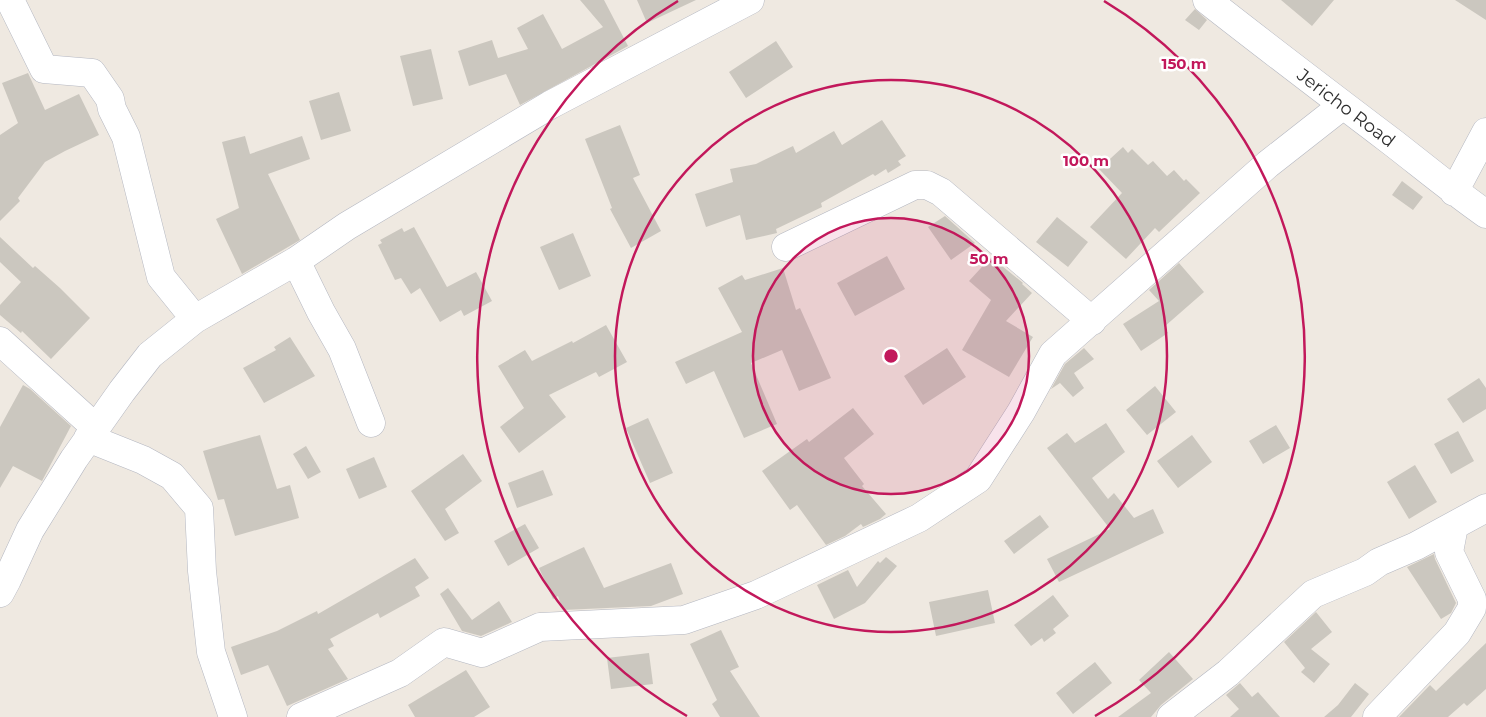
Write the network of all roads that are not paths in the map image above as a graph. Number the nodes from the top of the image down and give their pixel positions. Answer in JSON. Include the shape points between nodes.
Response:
{"nodes":[{"id":1,"x":10,"y":0,"type":"edge"},
{"id":2,"x":750,"y":0,"type":"edge"},
{"id":3,"x":1207,"y":0,"type":"edge"},
{"id":4,"x":1342,"y":106,"type":"junction"},
{"id":5,"x":1486,"y":132,"type":"edge"},
{"id":6,"x":1454,"y":192,"type":"junction"},
{"id":7,"x":1486,"y":214,"type":"edge"},
{"id":8,"x":786,"y":247,"type":"dead end"},
{"id":9,"x":296,"y":261,"type":"junction"},
{"id":10,"x":195,"y":319,"type":"junction"},
{"id":11,"x":1092,"y":321,"type":"junction"},
{"id":12,"x":0,"y":341,"type":"edge"},
{"id":13,"x":371,"y":423,"type":"dead end"},
{"id":14,"x":92,"y":433,"type":"junction"},
{"id":15,"x":1486,"y":508,"type":"edge"},
{"id":16,"x":1454,"y":526,"type":"junction"},
{"id":17,"x":0,"y":593,"type":"edge"},
{"id":18,"x":233,"y":717,"type":"edge"},
{"id":19,"x":300,"y":717,"type":"edge"},
{"id":20,"x":1171,"y":717,"type":"edge"},
{"id":21,"x":1377,"y":717,"type":"edge"}],
"edges":[{"from":1,"to":10,"type":"street","via":[[44,69],[92,73],[110,99],[126,137],[161,277]]},
{"from":2,"to":9,"type":"street","via":[[550,105],[347,226]]},
{"from":3,"to":4,"type":"street","name":"Jericho Road"},
{"from":4,"to":6,"type":"street","name":"Jericho Road"},
{"from":4,"to":11,"type":"street","via":[[1268,164]]},
{"from":5,"to":6,"type":"street"},
{"from":6,"to":7,"type":"street","name":"Jericho Road"},
{"from":8,"to":11,"type":"street","via":[[915,185],[926,185],[941,192]]},
{"from":9,"to":10,"type":"street"},
{"from":9,"to":13,"type":"street","via":[[342,349]]},
{"from":10,"to":14,"type":"street","via":[[150,356]]},
{"from":11,"to":19,"type":"street","via":[[1053,354],[978,480],[919,518],[756,595],[684,620],[540,627],[482,653],[444,642],[400,673]]},
{"from":12,"to":14,"type":"street"},
{"from":14,"to":17,"type":"street","via":[[30,530]]},
{"from":14,"to":18,"type":"street","via":[[172,476],[199,508],[211,652]]},
{"from":15,"to":16,"type":"street"},
{"from":16,"to":20,"type":"street","via":[[1365,572],[1313,594],[1228,673]]},
{"from":16,"to":21,"type":"street","via":[[1449,552],[1472,599],[1472,608],[1457,633]]}]}
